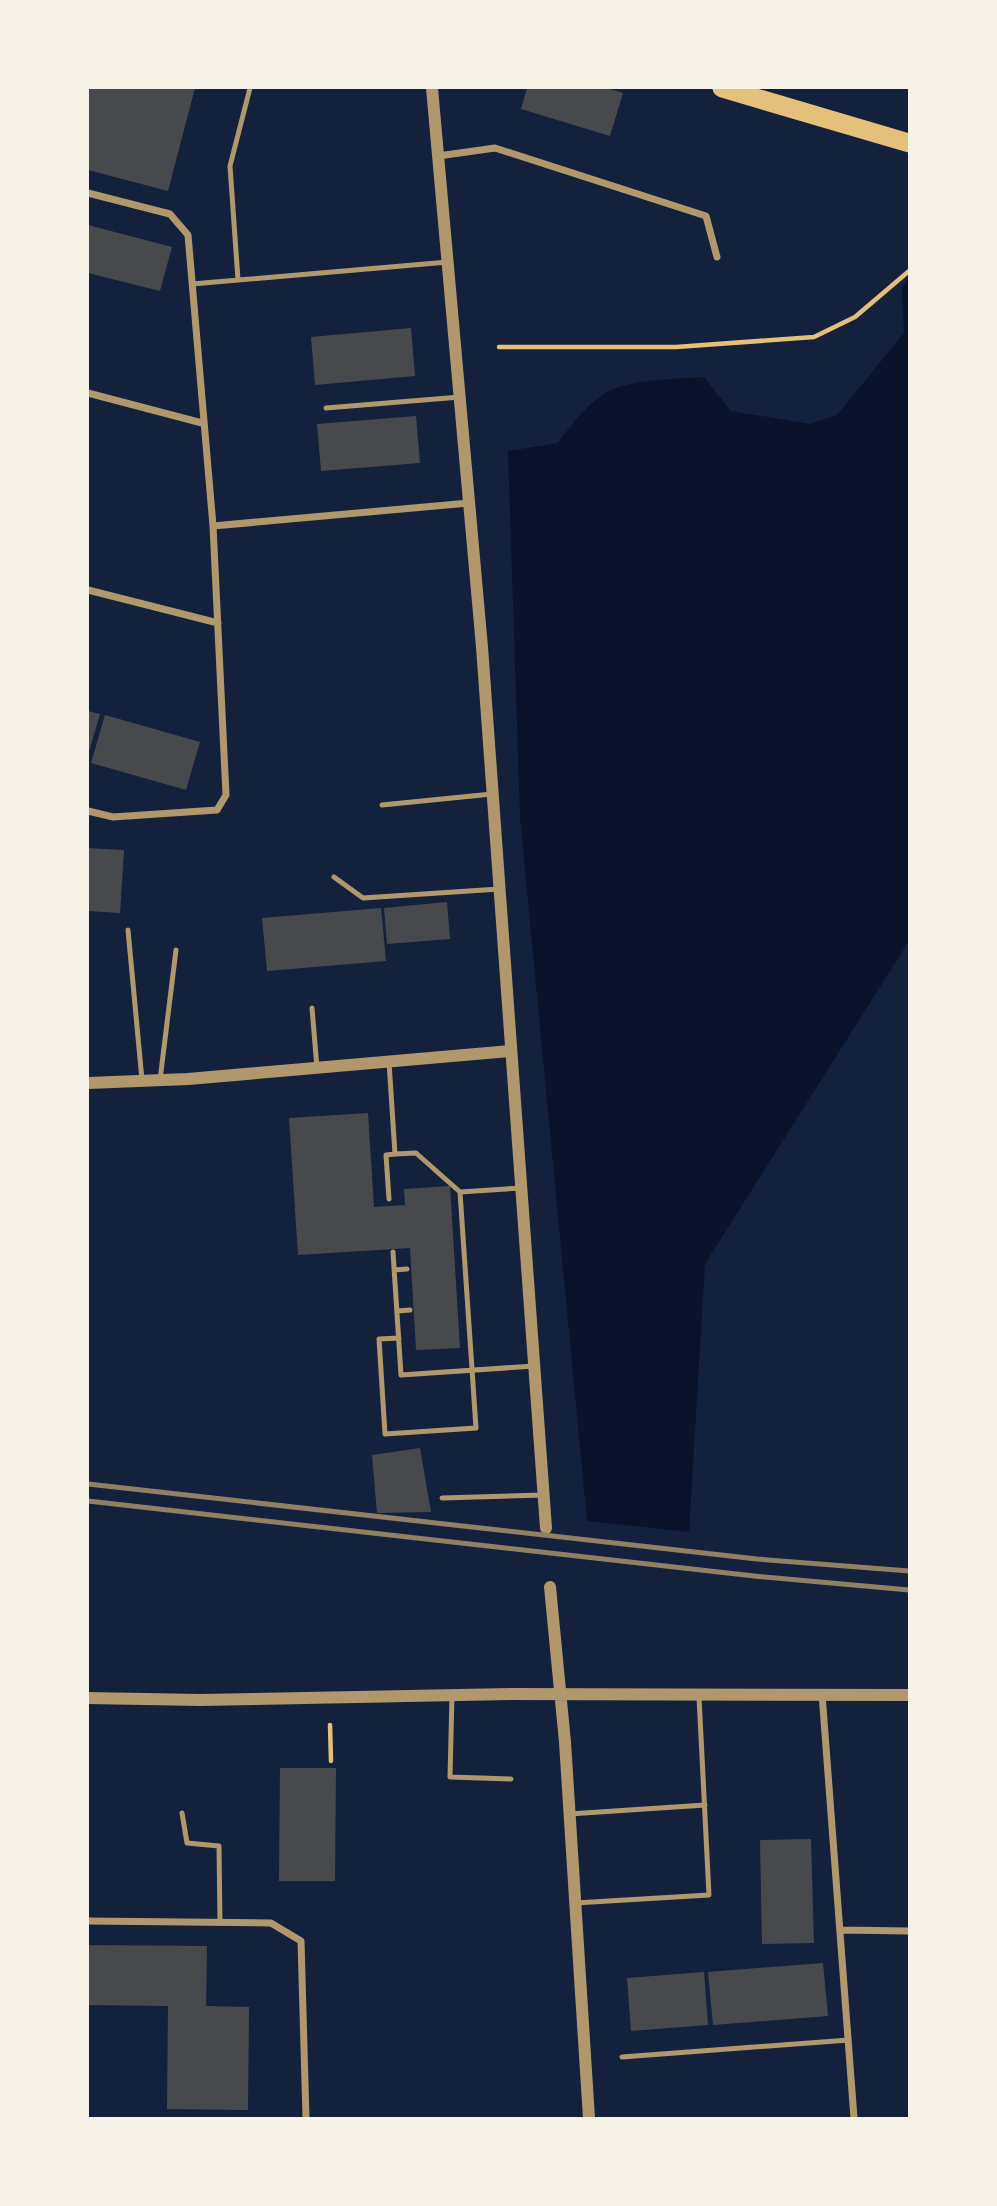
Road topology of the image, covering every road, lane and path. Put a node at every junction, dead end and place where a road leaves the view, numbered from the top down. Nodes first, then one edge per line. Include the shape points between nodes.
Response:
1 (250, 88) edge
2 (432, 88) edge
3 (722, 88) edge
4 (909, 143) edge
5 (438, 156) junction
6 (88, 193) edge
7 (717, 257) dead end
8 (448, 262) junction
9 (909, 271) edge
10 (238, 280) junction
11 (192, 284) junction
12 (499, 347) dead end
13 (88, 393) edge
14 (460, 397) junction
15 (326, 408) dead end
16 (202, 424) junction
17 (469, 503) junction
18 (213, 526) junction
19 (88, 590) edge
20 (218, 623) junction
21 (492, 794) junction
22 (382, 805) dead end
23 (88, 811) edge
24 (334, 877) dead end
25 (499, 889) junction
26 (128, 930) dead end
27 (176, 950) dead end
28 (312, 1008) dead end
29 (511, 1051) junction
30 (389, 1062) junction
31 (317, 1068) junction
32 (142, 1080) junction
33 (160, 1080) junction
34 (88, 1083) edge
35 (395, 1154) junction
36 (521, 1188) junction
37 (460, 1192) junction
38 (389, 1199) dead end
39 (455, 1227) dead end
40 (463, 1227) junction
41 (393, 1252) dead end
42 (458, 1266) dead end
43 (465, 1266) junction
44 (407, 1269) dead end
45 (394, 1270) junction
46 (460, 1306) dead end
47 (468, 1306) junction
48 (410, 1310) dead end
49 (397, 1311) junction
50 (399, 1338) junction
51 (534, 1366) junction
52 (472, 1371) junction
53 (544, 1495) junction
54 (442, 1498) dead end
55 (546, 1528) dead end
56 (550, 1587) dead end
57 (699, 1693) junction
58 (822, 1694) junction
59 (452, 1695) junction
60 (909, 1695) edge
61 (561, 1696) junction
62 (88, 1698) edge
63 (330, 1725) dead end
64 (331, 1760) dead end
65 (511, 1779) dead end
66 (705, 1805) junction
67 (181, 1813) dead end
68 (569, 1814) junction
69 (575, 1903) junction
70 (88, 1921) edge
71 (220, 1923) junction
72 (841, 1930) junction
73 (909, 1931) edge
74 (849, 2040) junction
75 (622, 2057) dead end
76 (306, 2119) edge
77 (589, 2119) edge
78 (854, 2119) edge

1 - 10 lane via 230,166
2 - 5 street
3 - 4 highway
5 - 7 street via 495,148 706,216
5 - 8 street
6 - 11 street via 170,214 188,235
8 - 10 lane
8 - 14 street
9 - 12 path via 855,317 814,337 676,346
10 - 11 lane
11 - 16 street
13 - 16 street
14 - 15 lane
14 - 17 street
16 - 18 street
17 - 18 street
17 - 21 street
18 - 20 street
19 - 20 street
20 - 23 street via 226,795 217,810 113,817
21 - 22 lane
21 - 25 street
24 - 25 lane via 363,898
25 - 29 street
26 - 32 lane
27 - 33 lane
28 - 31 lane
29 - 30 street
29 - 36 street
30 - 31 street
30 - 35 lane
31 - 33 street
32 - 33 street
32 - 34 street
35 - 37 lane via 416,1153
35 - 38 lane via 386,1155
36 - 37 lane
36 - 51 street
37 - 40 lane
39 - 40 lane
40 - 43 lane
41 - 45 lane
42 - 43 lane
43 - 47 lane
44 - 45 lane
45 - 49 lane
46 - 47 lane
47 - 52 lane
48 - 49 lane
49 - 50 lane
50 - 52 lane via 401,1375
50 - 52 lane via 379,1339 385,1434 476,1428
51 - 52 lane
51 - 53 street
53 - 54 lane
53 - 55 street
56 - 61 street
57 - 58 street
57 - 61 street
57 - 66 lane
58 - 60 street
58 - 72 street
59 - 61 street
59 - 62 street
59 - 65 lane via 450,1777
61 - 68 street
63 - 64 path
66 - 68 lane
66 - 69 lane via 709,1895
67 - 71 lane via 187,1843 219,1846
68 - 69 street
69 - 77 street
70 - 71 street
71 - 76 street via 271,1923 301,1941
72 - 73 street
72 - 74 street
74 - 75 lane
74 - 78 street

